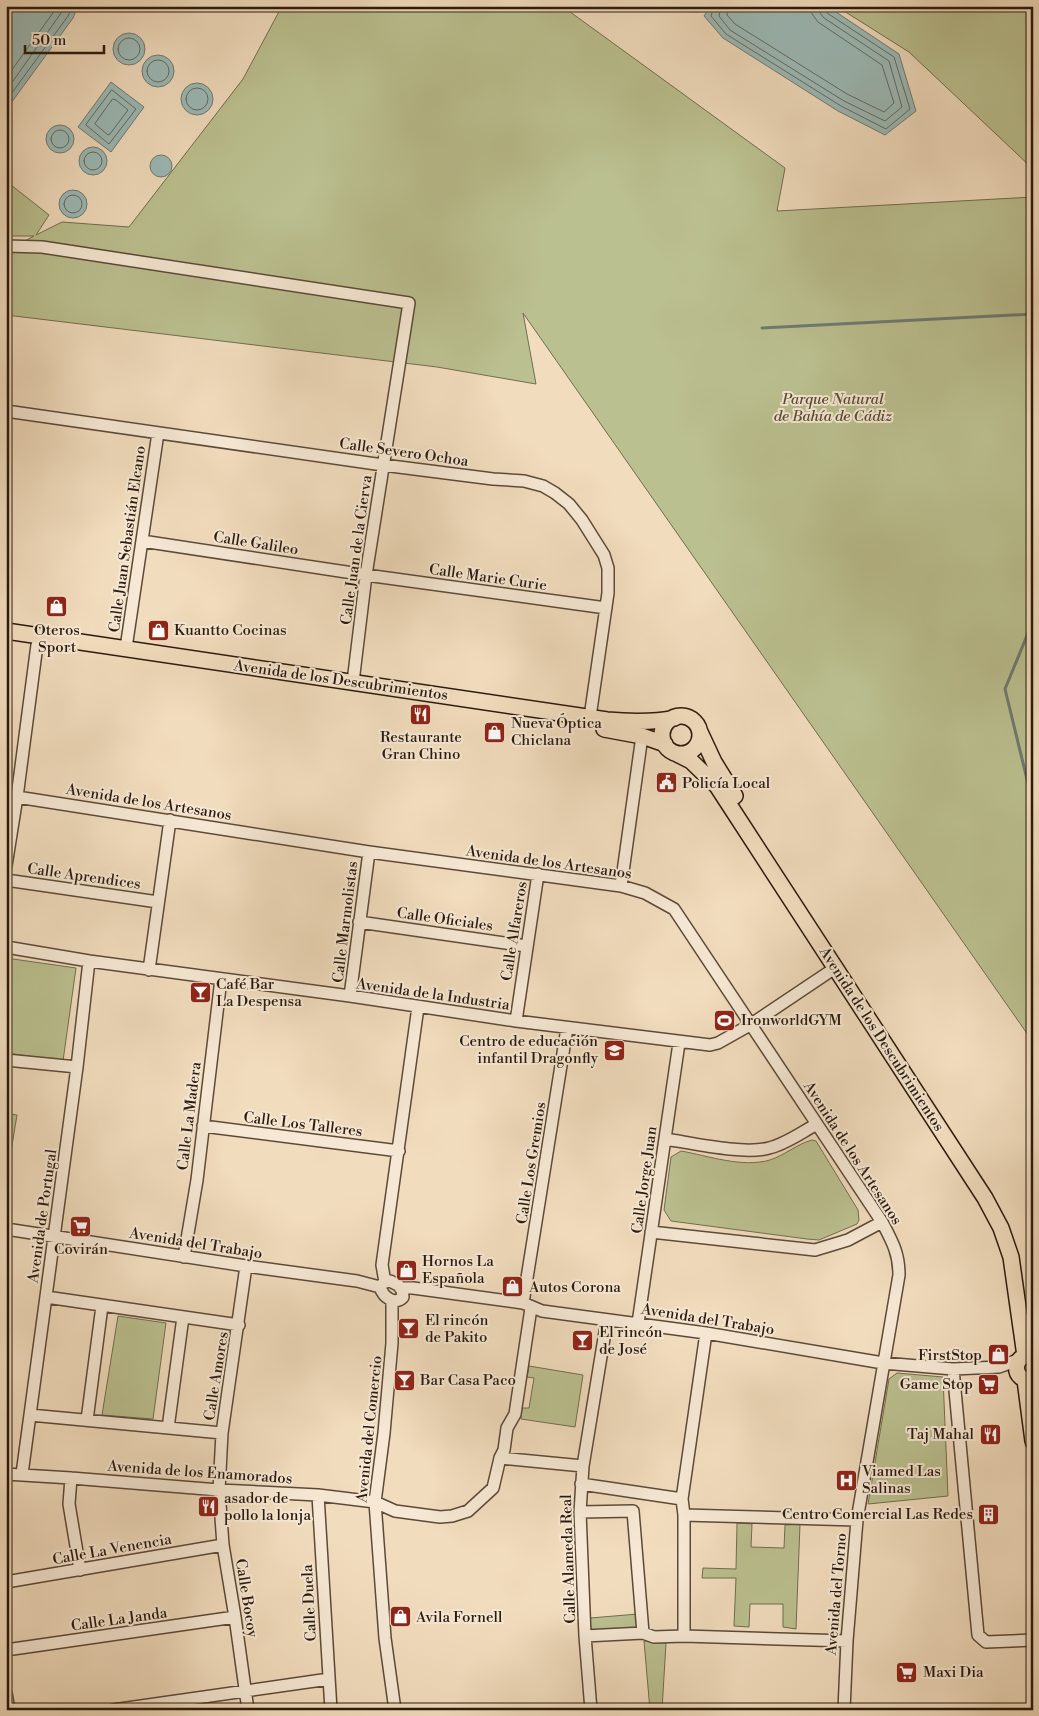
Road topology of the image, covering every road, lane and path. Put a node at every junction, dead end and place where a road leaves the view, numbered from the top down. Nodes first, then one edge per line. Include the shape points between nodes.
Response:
1 (6, 246) edge
2 (6, 411) edge
3 (158, 433) junction
4 (383, 465) junction
5 (142, 541) junction
6 (366, 575) junction
7 (606, 608) junction
8 (6, 631) edge
9 (6, 640) edge
10 (37, 645) junction
11 (126, 648) junction
12 (354, 682) junction
13 (590, 717) junction
14 (675, 718) junction
15 (700, 732) junction
16 (642, 736) junction
17 (665, 744) junction
18 (677, 754) junction
19 (17, 797) junction
20 (170, 820) junction
21 (369, 852) junction
22 (6, 866) edge
23 (538, 874) junction
24 (6, 880) edge
25 (621, 886) junction
26 (158, 902) junction
27 (359, 922) junction
28 (526, 946) junction
29 (6, 947) edge
30 (89, 961) junction
31 (835, 968) junction
32 (149, 970) junction
33 (221, 979) junction
34 (350, 996) junction
35 (418, 1007) junction
36 (516, 1021) junction
37 (750, 1025) junction
38 (567, 1028) junction
39 (678, 1042) junction
40 (6, 1060) edge
41 (77, 1067) junction
42 (817, 1124) junction
43 (203, 1126) junction
44 (665, 1139) junction
45 (399, 1151) junction
46 (882, 1222) junction
47 (6, 1229) edge
48 (651, 1232) junction
49 (54, 1236) junction
50 (184, 1257) junction
51 (246, 1266) junction
52 (383, 1284) junction
53 (406, 1290) junction
54 (46, 1297) junction
55 (392, 1300) junction
56 (527, 1305) junction
57 (102, 1306) junction
58 (183, 1317) junction
59 (607, 1320) junction
60 (638, 1323) junction
61 (239, 1325) junction
62 (706, 1333) junction
63 (1033, 1339) edge
64 (883, 1363) junction
65 (1025, 1368) edge
66 (953, 1369) junction
67 (30, 1415) junction
68 (87, 1420) junction
69 (168, 1428) junction
70 (222, 1433) junction
71 (1033, 1441) edge
72 (500, 1458) junction
73 (584, 1466) junction
74 (6, 1474) edge
75 (22, 1474) junction
76 (71, 1478) junction
77 (581, 1484) junction
78 (219, 1490) junction
79 (318, 1495) junction
80 (682, 1499) junction
81 (375, 1502) junction
82 (580, 1512) junction
83 (684, 1515) junction
84 (857, 1520) junction
85 (223, 1545) junction
86 (80, 1570) junction
87 (6, 1582) edge
88 (235, 1617) junction
89 (643, 1633) junction
90 (585, 1636) junction
91 (684, 1636) junction
92 (1033, 1640) edge
93 (847, 1641) junction
94 (6, 1650) edge
95 (329, 1679) junction
96 (245, 1690) junction
97 (6, 1693) edge
98 (9, 1710) edge
99 (113, 1710) edge
100 (248, 1710) edge
101 (331, 1710) edge
102 (395, 1710) edge
103 (591, 1710) edge
104 (844, 1710) edge

1 - 4 street, Calle Juan de la Cierva via 42,247 409,304
2 - 3 street, Calle Severo Ochoa
3 - 4 street, Calle Severo Ochoa
3 - 5 street, Calle Juan Sebastián Elcano
4 - 6 street, Calle Juan de la Cierva
4 - 7 street, Calle Severo Ochoa via 524,481 555,493 582,520 604,555 609,579
5 - 6 street, Calle Galileo
5 - 11 street, Calle Juan Sebastián Elcano
6 - 7 street, Calle Marie Curie
6 - 12 street, Calle Juan de la Cierva
7 - 13 street, Calle Severo Ochoa
8 - 11 main road, Avenida de los Descubrimientos
9 - 10 main road, Avenida de los Descubrimientos
10 - 16 main road, Avenida de los Descubrimientos
10 - 19 street
11 - 12 main road, Avenida de los Descubrimientos
12 - 13 main road, Avenida de los Descubrimientos
13 - 14 main road, Avenida de los Descubrimientos via 632,722
14 - 15 main road via 691,719
14 - 17 main road via 664,728
15 - 18 main road via 696,747 688,753
15 - 63 main road, Avenida de los Descubrimientos via 728,785 1008,1218 1023,1262
16 - 17 main road, Avenida de los Descubrimientos
16 - 25 street
17 - 18 main road
18 - 31 main road, Avenida de los Descubrimientos via 691,761 717,786
19 - 20 street, Avenida de los Artesanos
19 - 22 street
20 - 21 street, Avenida de los Artesanos
20 - 26 street
21 - 23 street, Avenida de los Artesanos
21 - 27 street, Calle Marmolistas
23 - 25 street, Avenida de los Artesanos
23 - 28 street, Calle Alfareros
24 - 26 street, Calle Aprendices
25 - 37 street, Avenida de los Artesanos via 645,893 674,909
26 - 32 street
27 - 28 street, Calle Oficiales
27 - 34 street, Calle Marmolistas
28 - 36 street, Calle Alfareros
29 - 30 street, Avenida de la Industria
30 - 32 street, Avenida de la Industria
30 - 41 street, Avenida de Portugal
31 - 37 street, Avenida de la Industria
31 - 65 main road, Avenida de los Descubrimientos via 995,1215 1011,1257
32 - 33 street, Avenida de la Industria
33 - 34 street, Avenida de la Industria
33 - 43 street, Calle La Madera
34 - 35 street, Avenida de la Industria
35 - 36 street, Avenida de la Industria
35 - 45 street
36 - 38 street, Avenida de la Industria
37 - 39 street, Avenida de la Industria via 710,1045
37 - 42 street, Avenida de los Artesanos
38 - 39 street, Avenida de la Industria
38 - 56 street, Calle Los Gremios
39 - 44 street, Calle Jorge Juan
40 - 41 street
41 - 49 street, Avenida de Portugal
42 - 44 street via 761,1150
42 - 46 street, Avenida de los Artesanos
43 - 45 street, Calle Los Talleres
43 - 50 street, Calle La Madera
44 - 48 street, Calle Jorge Juan
45 - 52 street via 382,1265
46 - 48 street via 848,1240 815,1250
46 - 64 street, Avenida de los Artesanos via 899,1260
47 - 49 street, Avenida del Trabajo
48 - 60 street, Calle Jorge Juan
49 - 50 street, Avenida del Trabajo
49 - 54 street, Avenida de Portugal
50 - 51 street, Avenida del Trabajo
51 - 52 street, Avenida del Trabajo
51 - 61 street, Calle Amores
52 - 53 street via 395,1282
52 - 55 street via 385,1296
53 - 55 street via 401,1300
53 - 56 street, Avenida del Trabajo
54 - 57 street
54 - 67 street, Avenida de Portugal
55 - 81 street, Avenida del Comercio via 391,1361
56 - 59 street, Avenida del Trabajo via 542,1311
56 - 72 street, Calle Los Gremios via 515,1414 507,1428
57 - 58 street
57 - 68 street
58 - 61 street
58 - 69 street
59 - 60 street, Avenida del Trabajo
59 - 73 street, Calle Alameda Real
60 - 62 street, Avenida del Trabajo
61 - 70 street, Calle Amores
62 - 64 street, Avenida del Trabajo
62 - 80 street
64 - 66 street, Avenida del Trabajo
64 - 84 street, Avenida del Torno
65 - 66 street, Avenida del Trabajo
65 - 71 main road, Avenida de los Descubrimientos
66 - 92 street via 978,1635 986,1642
67 - 68 street
67 - 75 street, Avenida de Portugal
68 - 69 street
69 - 70 street
70 - 78 street, Calle Amores
72 - 73 street
72 - 81 street, Avenida de los Enamorados via 493,1488 468,1510 452,1516 395,1511
73 - 77 street, Calle Alameda Real
74 - 75 street, Avenida de los Enamorados
75 - 76 street, Avenida de los Enamorados
76 - 78 street, Avenida de los Enamorados
76 - 86 street via 69,1504
77 - 80 street
77 - 82 street, Calle Alameda Real
78 - 79 street, Avenida de los Enamorados
78 - 85 street, Calle Bocoy
79 - 81 street, Avenida de los Enamorados
79 - 95 street, Calle Duela
80 - 83 street
81 - 102 street, Avenida del Comercio via 385,1638
82 - 89 street via 633,1512
82 - 90 street, Calle Alameda Real
83 - 84 street
83 - 91 street
84 - 93 street, Avenida del Torno
85 - 86 street, Calle La Venencia
85 - 88 street, Calle Bocoy
86 - 87 street, Calle La Venencia
88 - 94 street, Calle La Janda
88 - 96 street, Calle Bocoy
89 - 90 street
89 - 91 street via 654,1637
90 - 103 street, Calle Alameda Real
91 - 93 street
93 - 104 street, Avenida del Torno
95 - 96 street
95 - 101 street, Calle Duela
96 - 99 street
96 - 100 street, Calle Bocoy
97 - 98 street

